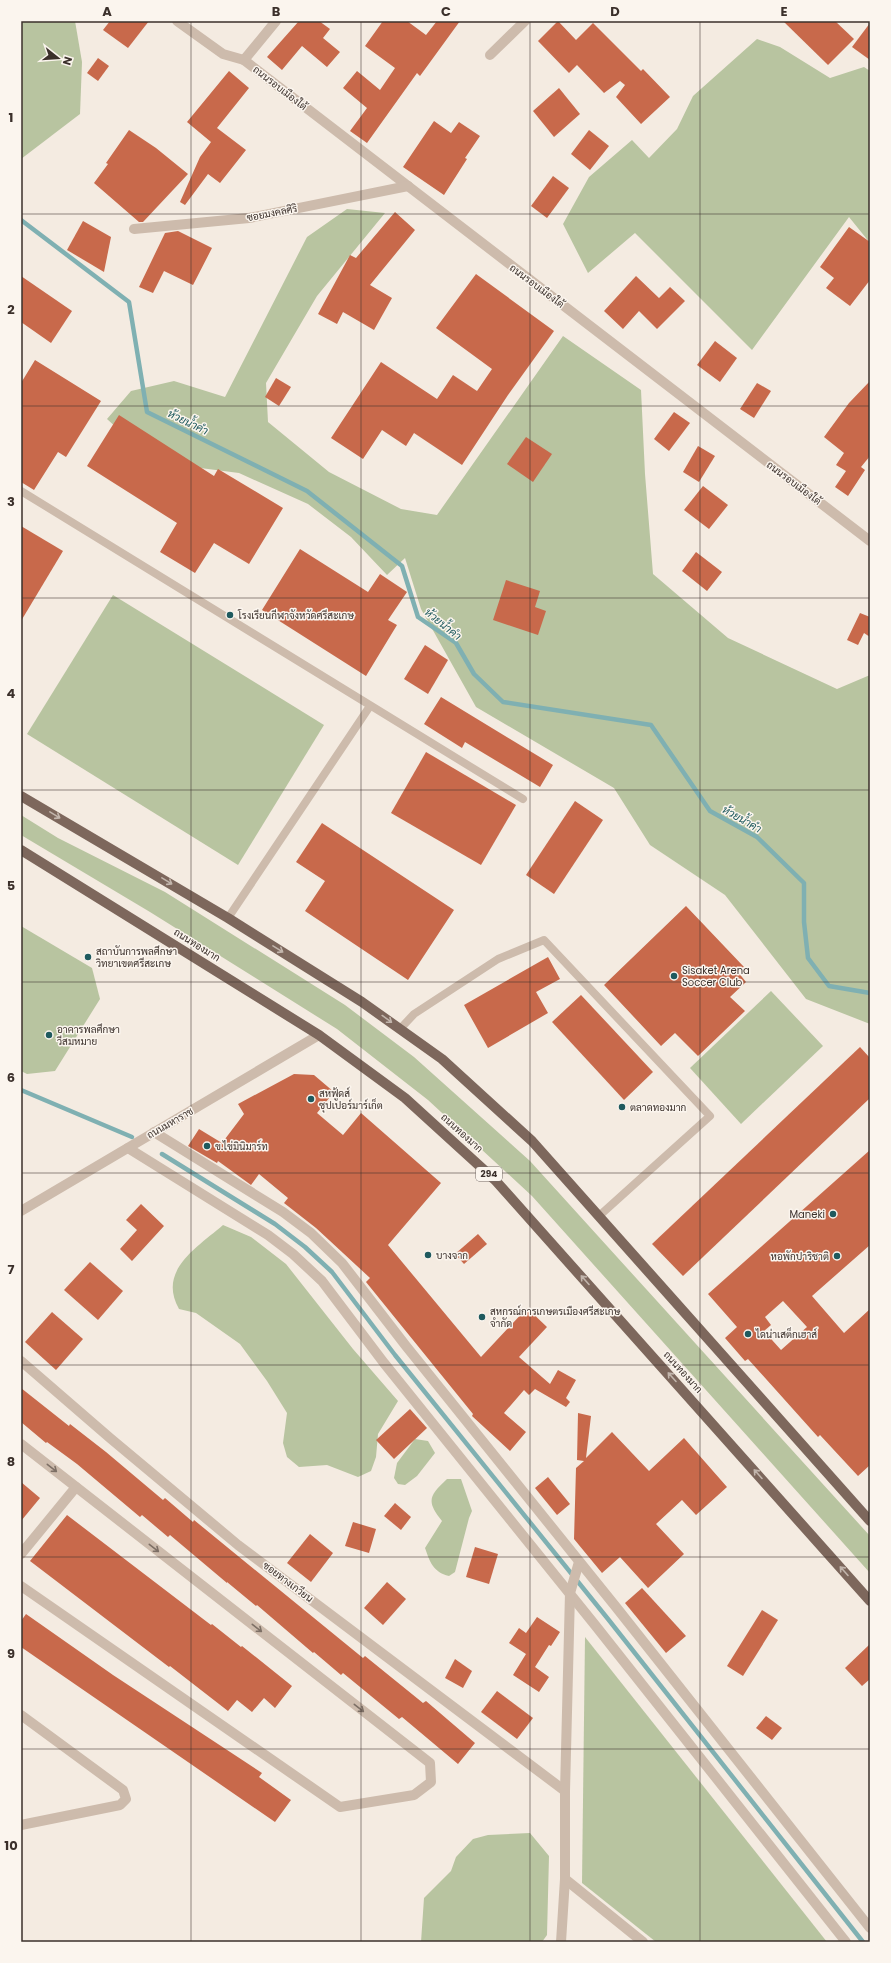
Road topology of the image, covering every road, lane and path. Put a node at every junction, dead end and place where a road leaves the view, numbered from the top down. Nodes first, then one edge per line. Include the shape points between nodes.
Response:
1 (177, 21) edge
2 (276, 21) edge
3 (525, 21) edge
4 (490, 55) dead end
5 (244, 60) junction
6 (408, 186) junction
7 (134, 229) dead end
8 (21, 491) edge
9 (870, 541) edge
10 (370, 706) junction
11 (21, 796) edge
12 (523, 799) dead end
13 (21, 850) edge
14 (228, 918) junction
15 (400, 1028) junction
16 (319, 1035) junction
17 (154, 1132) junction
18 (128, 1148) junction
19 (21, 1211) edge
20 (599, 1216) junction
21 (21, 1361) edge
22 (21, 1444) edge
23 (76, 1487) junction
24 (870, 1521) edge
25 (21, 1554) edge
26 (579, 1562) junction
27 (21, 1586) edge
28 (570, 1593) junction
29 (870, 1601) edge
30 (21, 1715) edge
31 (565, 1791) junction
32 (21, 1825) edge
33 (565, 1879) junction
34 (870, 1928) edge
35 (561, 1942) edge
36 (643, 1942) edge
37 (846, 1942) edge

1 - 5 street via 222,54
2 - 5 street, ถนนรอบเมืองใต้
3 - 4 street
5 - 6 street, ถนนรอบเมืองใต้
6 - 7 street, ซอยมงคลศิริ via 249,218
6 - 9 street, ถนนรอบเมืองใต้
8 - 10 lane
10 - 12 lane
10 - 14 lane
11 -> 14 main road
13 - 16 main road, ถนนทองมาก / 294
14 -> 15 main road
15 - 20 main road via 442,1059 532,1141
15 - 20 lane via 414,1014 498,959 544,940 710,1116
16 - 17 street, ถนนมหาราช
29 -> 16 main road, ถนนทองมาก / 294 via 495,1180 405,1098
17 - 18 street, ถนนมหาราช
17 - 26 street via 284,1212 311,1233 342,1263
18 - 19 street, ถนนมหาราช
18 - 28 street via 268,1235 322,1281 384,1363
20 - 24 main road
21 - 31 street, ซอยทางเกวียน via 238,1545
22 -> 23 street
23 - 25 street
23 -> 27 street via 430,1763 431,1782 414,1795 340,1807
26 - 28 street
26 - 34 street
28 - 31 street
28 - 37 street
30 - 32 street via 123,1790 126,1799 120,1805
31 - 33 street
33 - 35 street
33 - 36 street

